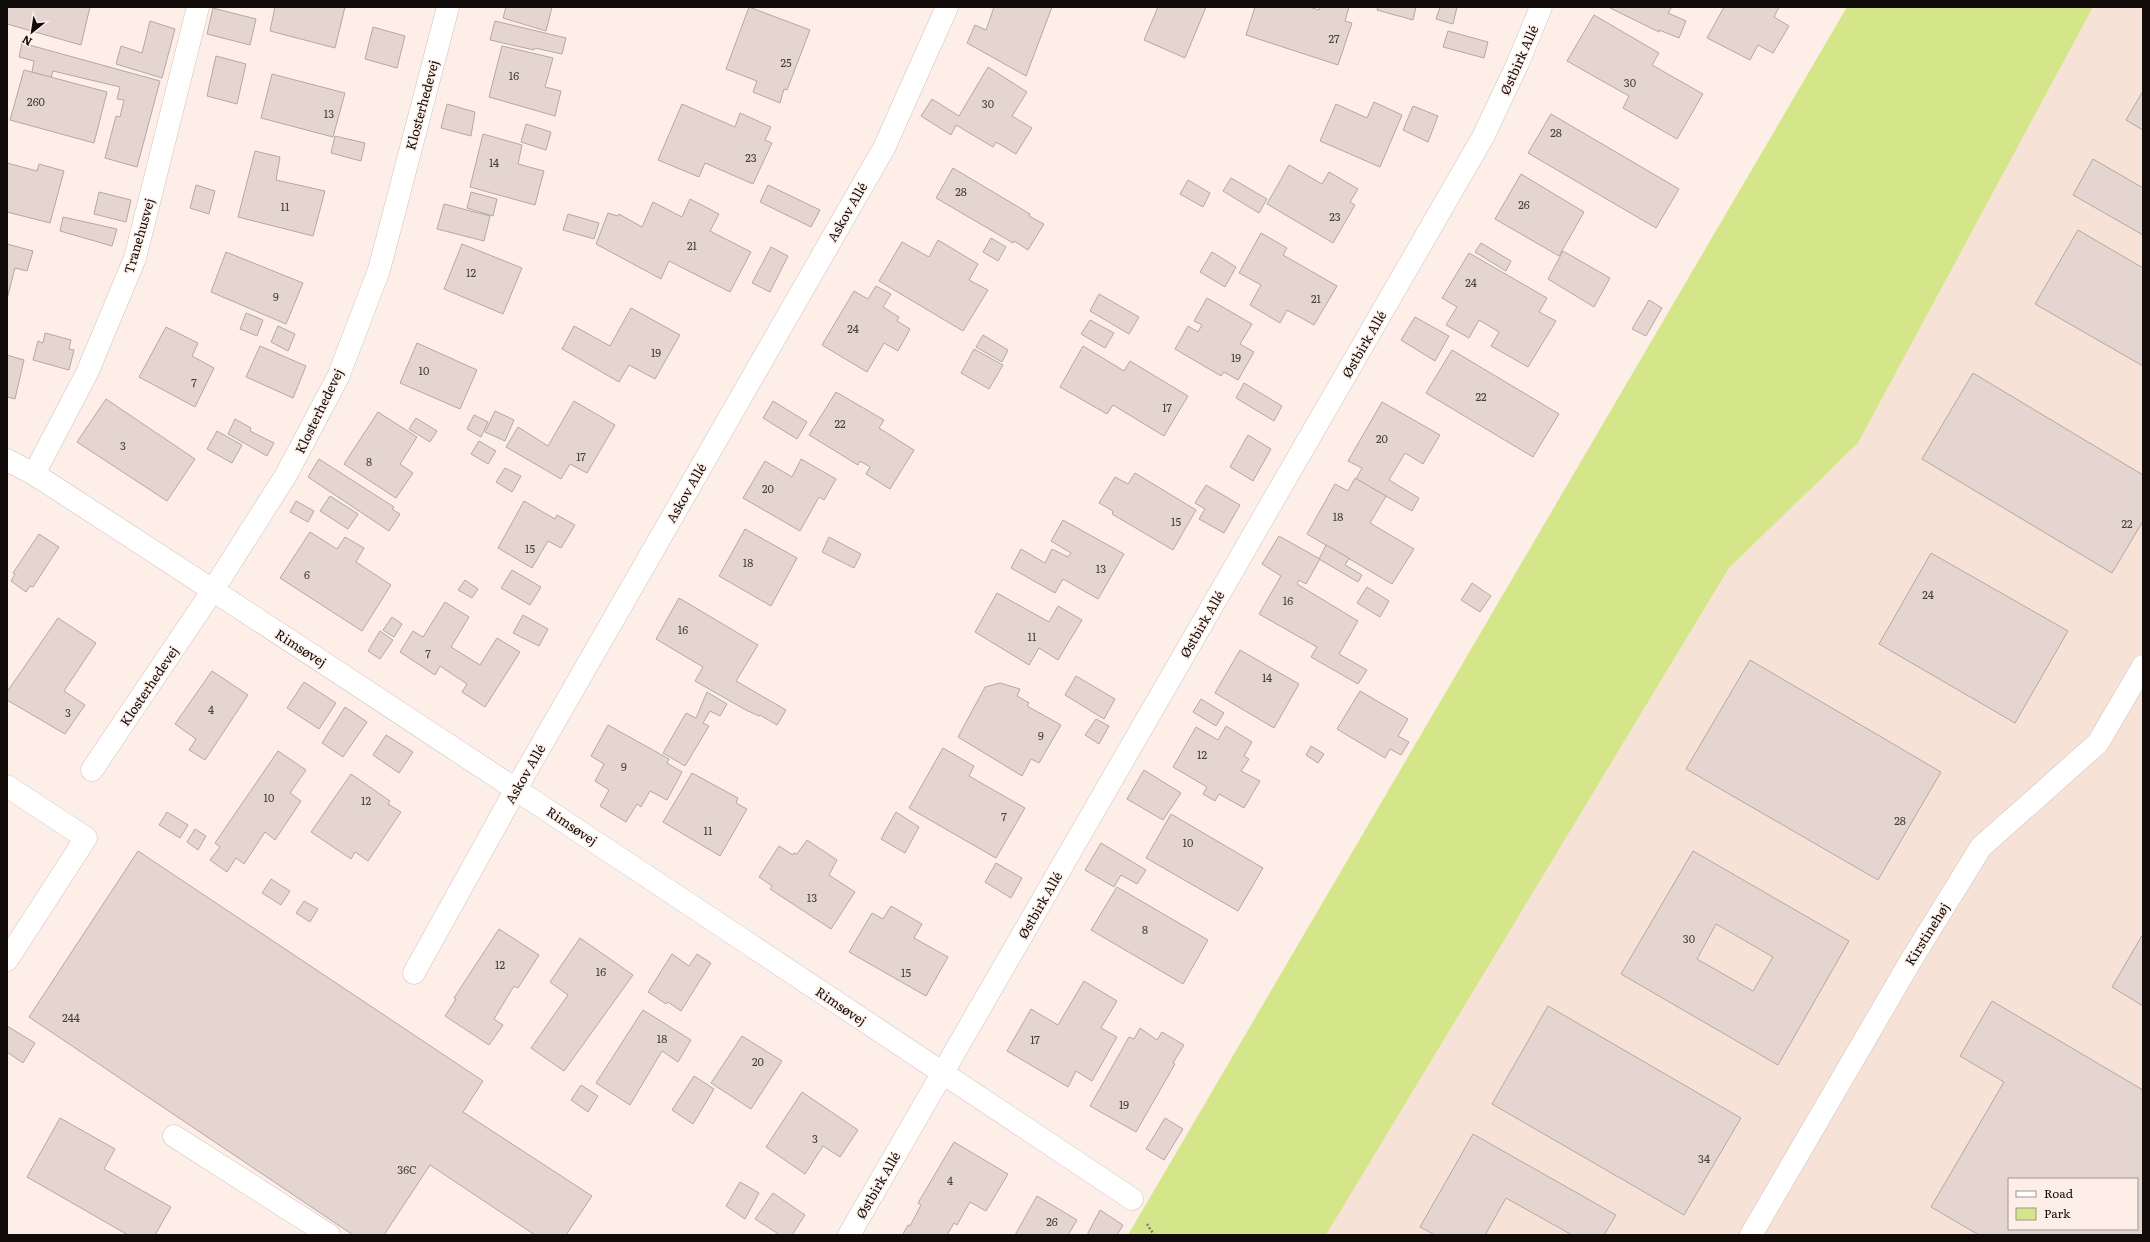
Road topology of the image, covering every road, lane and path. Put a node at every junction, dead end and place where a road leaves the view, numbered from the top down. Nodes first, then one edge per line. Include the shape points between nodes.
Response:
1 (198, 7) edge
2 (448, 7) edge
3 (947, 7) edge
4 (1542, 7) edge
5 (7, 460) edge
6 (34, 474) junction
7 (213, 590) junction
8 (2143, 666) edge
9 (92, 770) dead end
10 (7, 786) edge
11 (516, 789) junction
12 (7, 960) edge
13 (414, 973) dead end
14 (943, 1073) junction
15 (174, 1136) dead end
16 (1132, 1199) dead end
17 (329, 1235) edge
18 (849, 1235) edge
19 (1751, 1235) edge

1 - 6 street, Tranehusvej via 135,258 87,373
2 - 7 street, Klosterhedevej via 378,270 338,377 286,475
3 - 11 street, Askov Allé via 884,148
4 - 14 street, Østbirk Allé via 1483,136
5 - 6 street, Rimsøvej
6 - 7 street, Rimsøvej
7 - 9 street, Klosterhedevej
7 - 11 street, Rimsøvej
8 - 19 street, Kirstinehøj via 2098,743 1981,848 1902,975
10 - 12 street via 86,838
11 - 13 street, Askov Allé
11 - 14 street, Rimsøvej
14 - 16 street, Rimsøvej
14 - 18 street, Østbirk Allé
15 - 17 street

